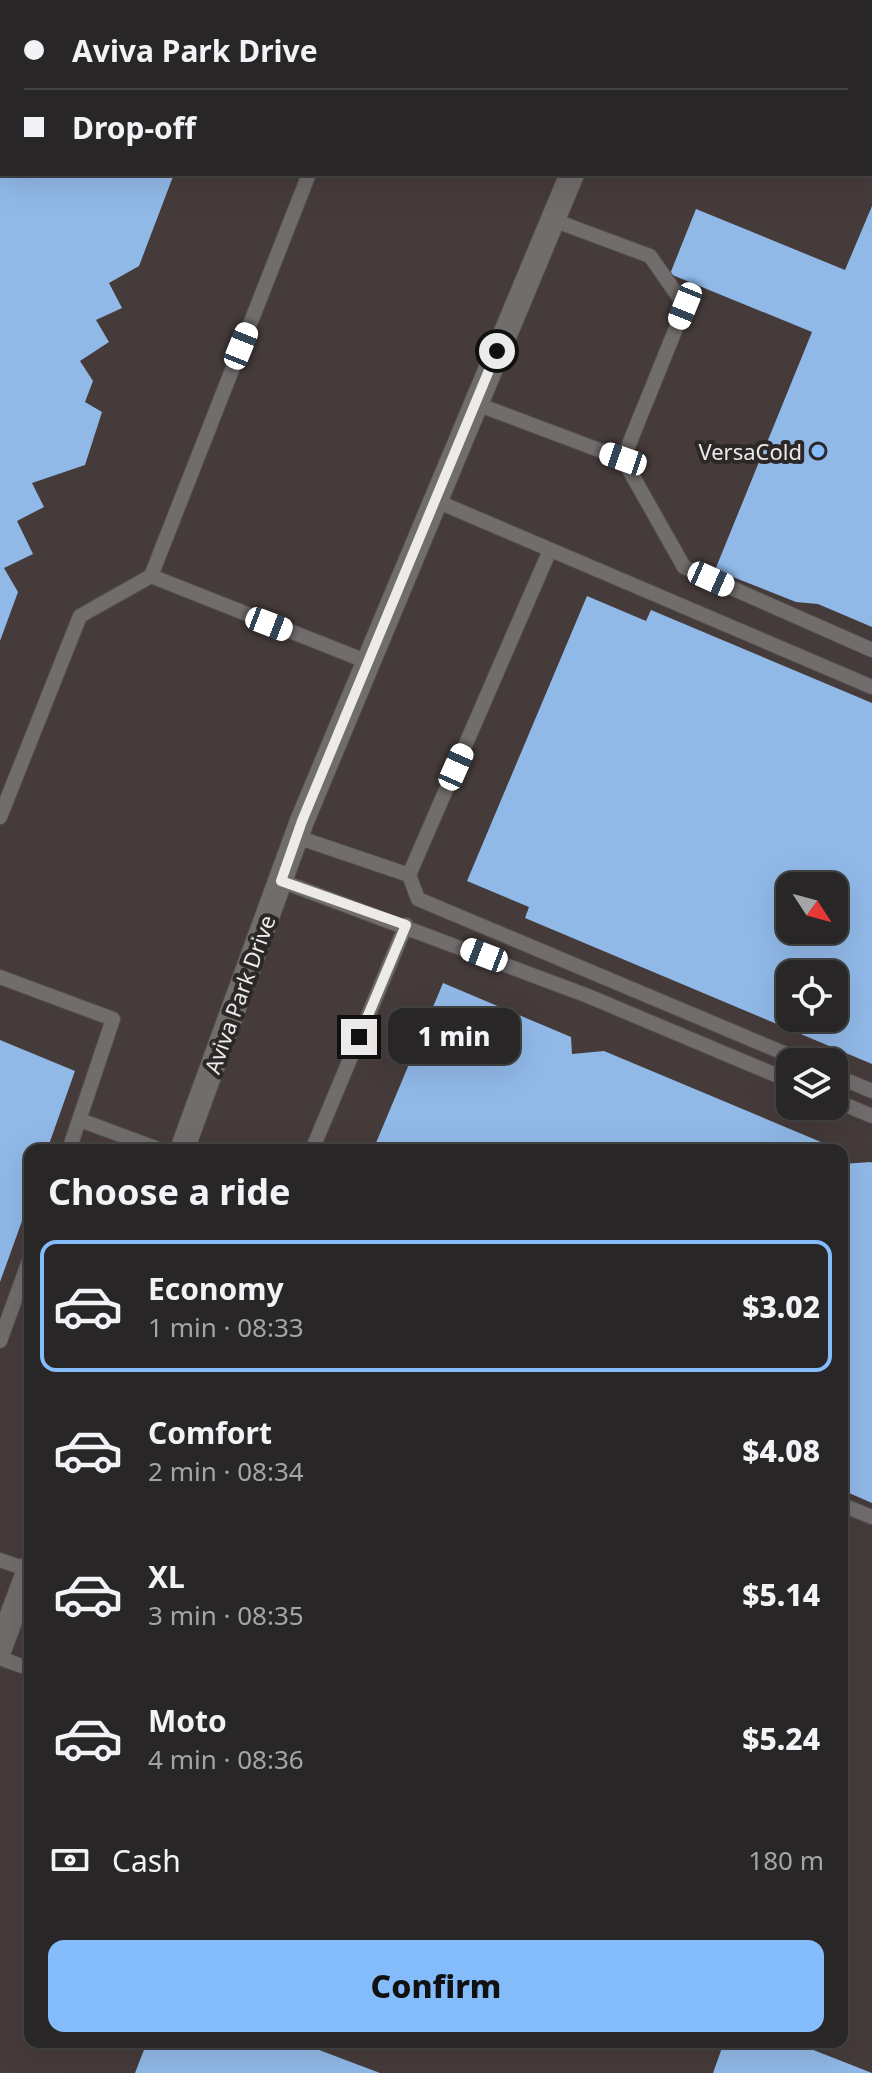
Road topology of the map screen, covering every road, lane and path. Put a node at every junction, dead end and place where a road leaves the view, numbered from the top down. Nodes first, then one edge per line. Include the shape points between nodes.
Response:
1 (308, 176) edge
2 (571, 176) edge
3 (553, 220) junction
4 (474, 403) junction
5 (623, 459) junction
6 (434, 500) junction
7 (550, 550) junction
8 (151, 576) junction
9 (872, 650) edge
10 (368, 662) junction
11 (872, 687) edge
12 (0, 817) edge
13 (297, 837) junction
14 (409, 875) junction
15 (281, 881) junction
16 (406, 925) junction
17 (0, 977) edge
18 (776, 1050) edge
19 (776, 1075) edge
20 (848, 1081) edge
21 (872, 1091) edge
22 (848, 1106) edge
23 (872, 1116) edge
24 (80, 1120) junction
25 (71, 1144) edge
26 (145, 1144) edge
27 (184, 1144) edge
28 (315, 1144) edge
29 (24, 1275) edge
30 (0, 1341) edge
31 (848, 1507) edge
32 (872, 1517) edge
33 (0, 1560) edge
34 (24, 1566) edge
35 (24, 1584) edge
36 (0, 1648) edge
37 (0, 1658) edge
38 (24, 1667) edge

1 - 8 lane
2 - 3 street, Aviva Park Drive
3 - 4 street, Aviva Park Drive
3 - 5 lane via 650,256 685,306
4 - 5 lane
4 - 6 street, Aviva Park Drive
5 - 9 lane via 684,567
6 - 7 lane
6 - 10 street, Aviva Park Drive
7 - 11 lane
7 - 14 lane
8 - 10 lane
8 - 12 lane via 80,616
10 - 13 street, Aviva Park Drive
13 - 14 lane
13 - 15 street, Aviva Park Drive
14 - 18 lane via 418,899
15 - 16 lane
15 - 27 street, Aviva Park Drive
16 - 19 lane
16 - 28 lane
17 - 24 lane via 113,1019
20 - 21 lane
22 - 23 lane
24 - 25 lane
24 - 26 lane
29 - 30 lane
31 - 32 lane
33 - 34 lane
35 - 36 street
37 - 38 lane

